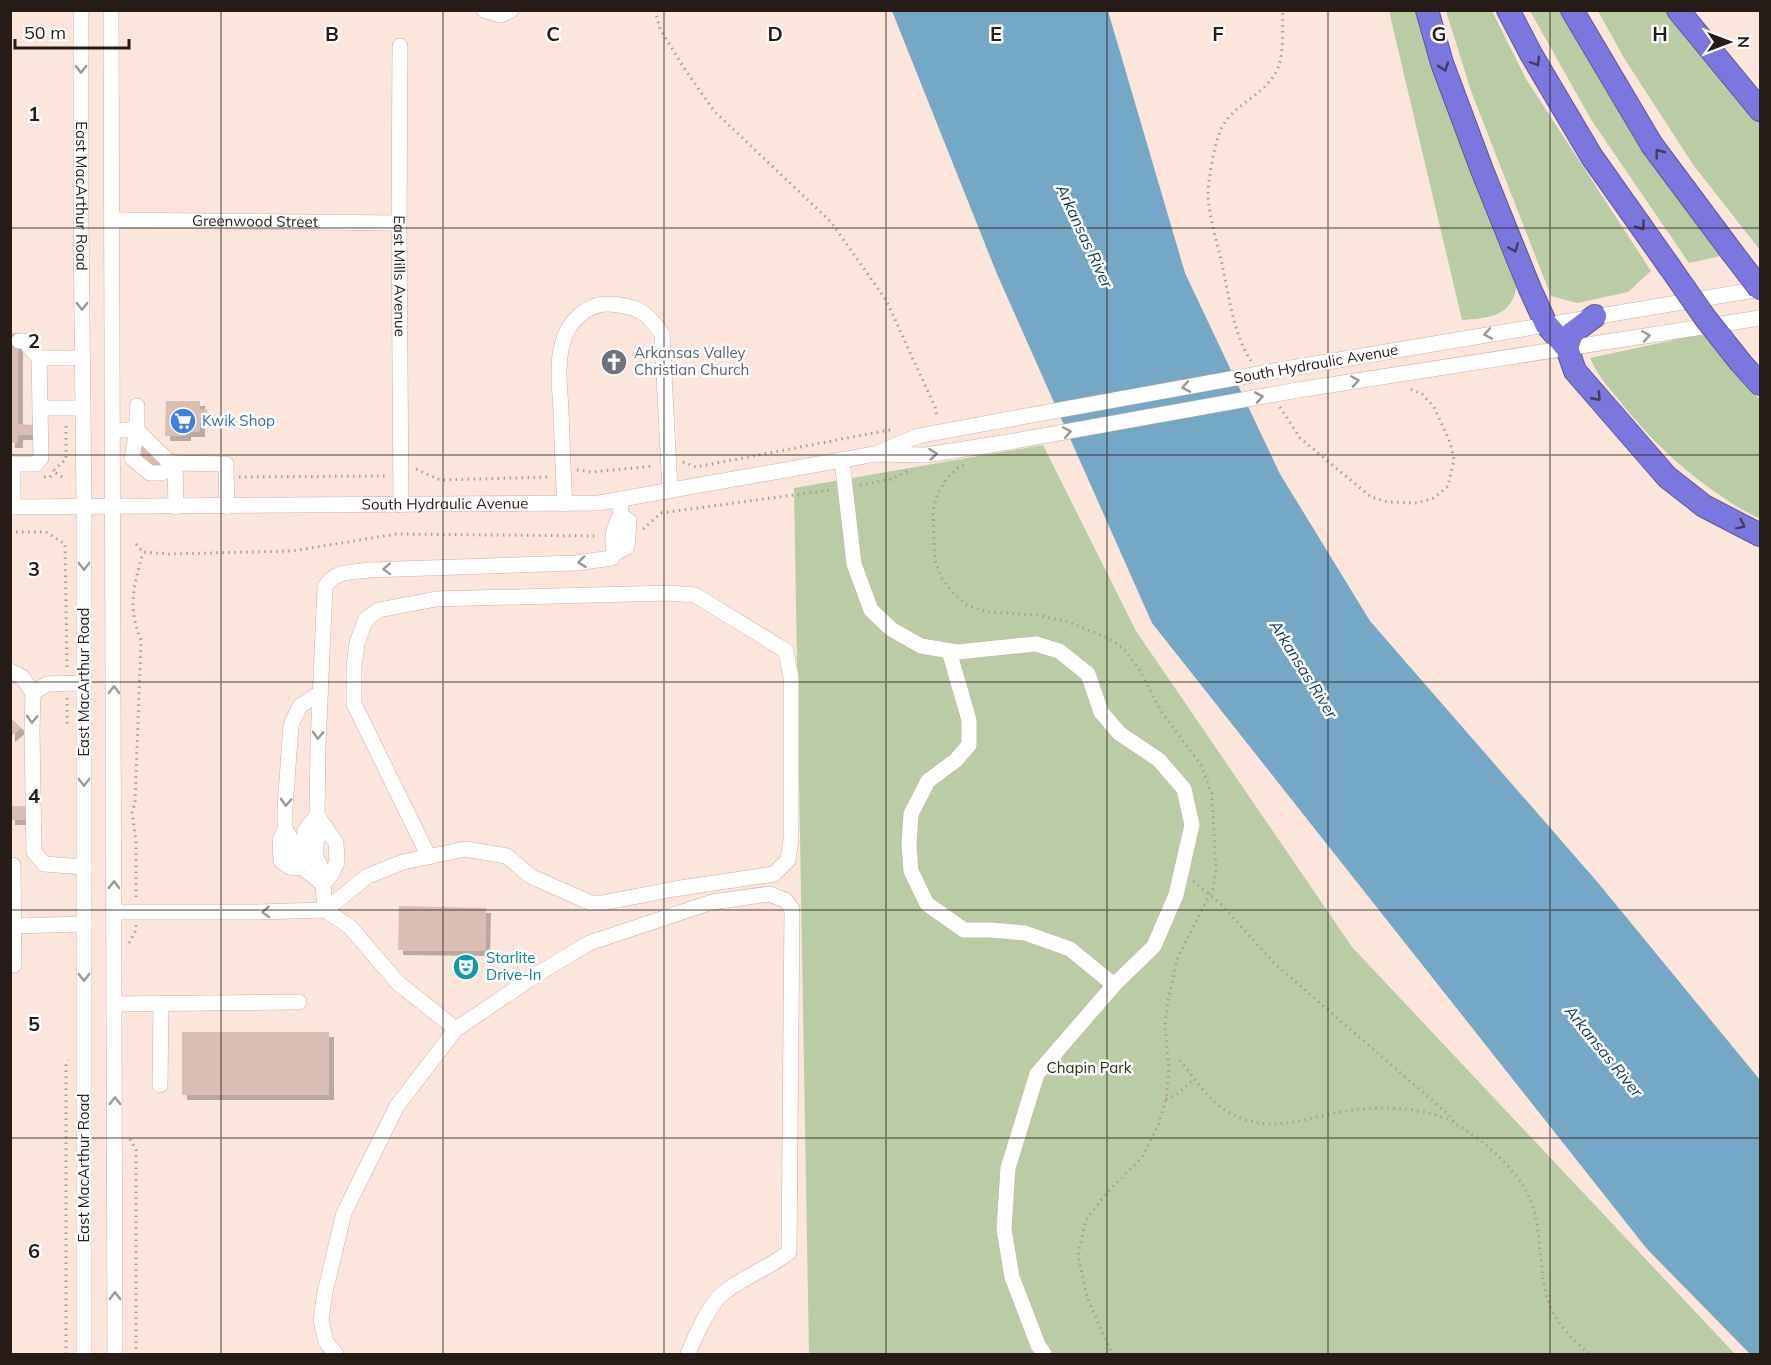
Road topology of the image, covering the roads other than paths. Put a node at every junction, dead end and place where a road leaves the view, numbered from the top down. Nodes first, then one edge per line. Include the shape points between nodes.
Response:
1 (81, 10) edge
2 (111, 10) edge
3 (484, 10) edge
4 (511, 10) edge
5 (1427, 10) edge
6 (1508, 10) edge
7 (1572, 10) edge
8 (1678, 10) edge
9 (400, 46) dead end
10 (1761, 110) edge
11 (113, 220) junction
12 (399, 223) junction
13 (1761, 289) edge
14 (1595, 316) junction
15 (1761, 318) edge
16 (1546, 324) junction
17 (19, 341) dead end
18 (1567, 348) junction
19 (82, 357) junction
20 (39, 358) junction
21 (1761, 384) edge
22 (137, 406) dead end
23 (40, 408) junction
24 (83, 408) junction
25 (113, 430) junction
26 (137, 430) junction
27 (875, 454) junction
28 (842, 460) junction
29 (12, 464) edge
30 (175, 464) junction
31 (670, 491) junction
32 (565, 504) junction
33 (401, 505) junction
34 (12, 507) edge
35 (84, 507) junction
36 (113, 507) junction
37 (176, 507) junction
38 (227, 507) junction
39 (621, 507) junction
40 (1761, 535) edge
41 (950, 651) junction
42 (10, 671) edge
43 (84, 683) junction
44 (33, 693) junction
45 (320, 693) junction
46 (317, 814) junction
47 (429, 857) junction
48 (44, 864) junction
49 (12, 865) edge
50 (84, 867) junction
51 (296, 867) junction
52 (323, 884) junction
53 (325, 910) junction
54 (114, 912) junction
55 (84, 924) junction
56 (14, 926) junction
57 (10, 965) edge
58 (1114, 985) junction
59 (299, 1002) dead end
60 (114, 1004) junction
61 (161, 1004) junction
62 (456, 1029) junction
63 (160, 1085) dead end
64 (84, 1354) edge
65 (115, 1354) edge
66 (336, 1354) edge
67 (688, 1354) edge
68 (1044, 1354) edge

1 -> 19 street, East MacArthur Road
2 - 11 street, East MacArthur Road
3 - 4 street via 501,15
5 -> 16 highway via 1442,63 1482,170
6 -> 21 highway, bridge via 1592,156 1706,320
13 -> 7 highway, bridge via 1652,145
8 - 10 highway
9 - 12 street, East Mills Avenue
11 - 12 street, Greenwood Street
11 - 25 street, East MacArthur Road
12 - 33 street, East Mills Avenue
13 - 14 street, South Hydraulic Avenue
14 - 16 street, South Hydraulic Avenue
14 - 18 highway via 1572,333
18 -> 15 street, South Hydraulic Avenue
16 - 18 highway
16 -> 27 street, South Hydraulic Avenue, bridge via 940,431
17 - 20 street via 24,341
27 -> 18 street, South Hydraulic Avenue, bridge via 926,455
18 -> 40 highway via 1575,371 1667,477 1704,506
19 - 20 street
19 - 24 street, East MacArthur Road
20 - 23 street
22 - 26 street
23 - 24 street
23 - 29 street via 40,458 36,464
24 - 35 street, East MacArthur Road
25 - 26 street
25 - 36 street, East MacArthur Road
26 - 30 street
26 - 30 street via 132,458 150,473 162,473
27 - 28 street, South Hydraulic Avenue
28 - 31 street, South Hydraulic Avenue
28 - 41 street via 854,564 871,610 891,629 921,646
29 - 34 street
30 - 37 street
30 - 38 street via 226,464
31 - 32 street via 662,334 650,316 631,306 605,304 586,309 572,322 563,341 559,368
31 - 39 street, South Hydraulic Avenue
32 - 33 street, South Hydraulic Avenue
32 - 39 street, South Hydraulic Avenue
33 - 38 street, South Hydraulic Avenue
34 - 35 street, South Hydraulic Avenue
35 - 36 street, South Hydraulic Avenue
35 -> 43 street, East MacArthur Road
36 - 37 street, South Hydraulic Avenue
54 -> 36 street, East MacArthur Road
37 - 38 street, South Hydraulic Avenue
39 -> 45 street via 629,521 622,534 627,547 612,558 576,563 369,570 330,579 325,587
41 - 58 street via 969,720 969,745 928,781 911,814 911,871 927,904 964,930 1025,933 1070,950
41 - 58 street via 1036,644 1059,651 1088,674 1101,712 1119,733 1159,760 1184,789 1192,825 1176,895 1154,946
42 - 44 street via 22,676
43 - 44 street via 47,684
43 -> 50 street, East MacArthur Road
44 -> 48 street via 34,852
45 -> 46 street
45 -> 51 street via 300,706 291,725 285,830 280,840 281,861
46 - 51 street via 305,831
46 - 52 street via 320,834 316,858
46 - 52 street via 336,843 337,862
47 - 47 street via 465,849 507,856 530,876 591,903 774,874 788,860 791,840 791,677 786,651 695,595 436,599 379,610 366,619 357,643 354,704
47 - 53 street via 368,876
48 - 49 street
48 - 50 street
49 - 56 street
50 - 55 street, East MacArthur Road
51 - 52 street
52 - 53 street
53 -> 54 street
53 - 62 street via 350,927 398,983
54 - 60 street, East MacArthur Road
55 - 56 street
55 -> 64 street, East MacArthur Road
56 - 57 street via 15,965
58 - 68 street via 1036,1074 1008,1168 1004,1229 1012,1276
59 - 61 street
60 - 61 street
65 -> 60 street, East MacArthur Road
61 - 63 street
62 - 66 street via 397,1106 344,1213 321,1320 326,1342
62 - 67 street via 589,943 712,902 769,894 785,900 792,909 789,1252 720,1295

